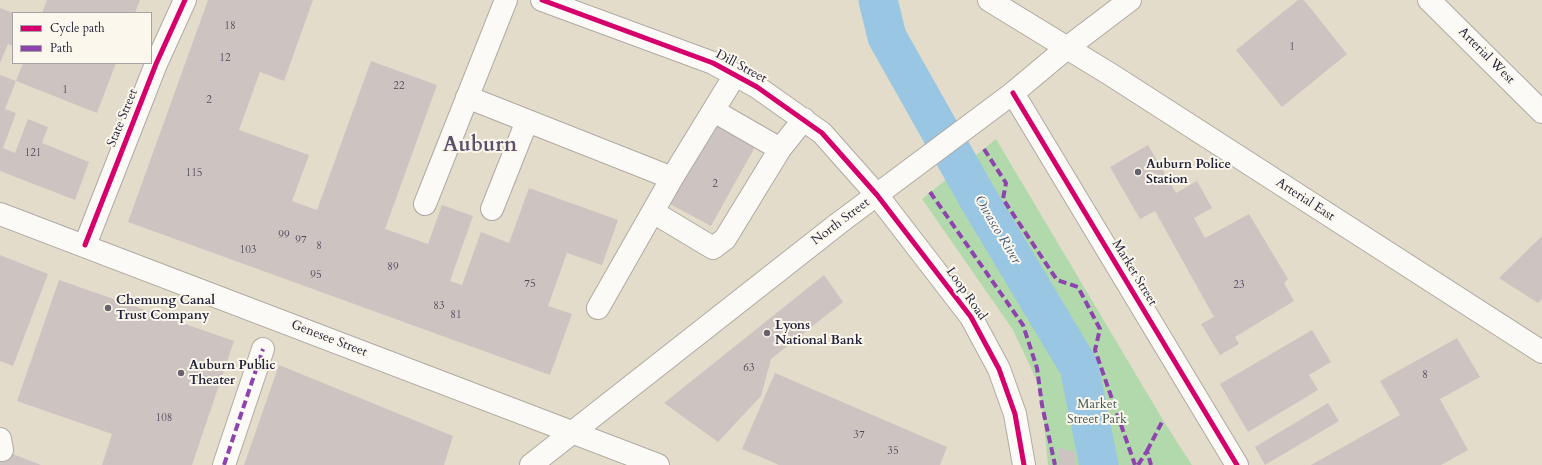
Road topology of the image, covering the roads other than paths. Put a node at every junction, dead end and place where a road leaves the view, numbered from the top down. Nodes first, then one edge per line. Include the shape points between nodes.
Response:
1 (185, 0) edge
2 (506, 0) edge
3 (542, 0) edge
4 (989, 0) edge
5 (1130, 0) edge
6 (1429, 0) edge
7 (1068, 48) junction
8 (736, 75) junction
9 (1013, 93) junction
10 (467, 97) junction
11 (714, 111) junction
12 (1542, 112) edge
13 (804, 119) junction
14 (527, 121) junction
15 (780, 149) junction
16 (672, 178) junction
17 (877, 195) junction
18 (425, 204) dead end
19 (492, 210) dead end
20 (653, 212) junction
21 (0, 214) edge
22 (85, 245) junction
23 (598, 308) dead end
24 (263, 348) dead end
25 (1542, 352) edge
26 (573, 431) junction
27 (224, 465) edge
28 (531, 465) edge
29 (658, 465) edge
30 (1024, 465) edge
31 (1237, 465) edge

1 - 22 main road, State Street via 156,64
2 - 10 main road
3 - 8 main road, Dill Street via 706,61
4 - 7 main road, Arterial East
5 - 7 main road, North Street
6 - 12 main road, Arterial West
7 - 9 main road, North Street
7 - 25 main road, Arterial East
8 - 11 main road
8 - 13 main road, Dill Street
9 - 17 main road, North Street
9 - 31 main road, Market Street
10 - 14 main road
10 - 18 main road
11 - 15 main road
11 - 16 main road
13 - 15 main road
13 - 17 main road, Dill Street via 822,133
14 - 16 main road
14 - 19 main road
15 - 20 main road via 725,240 713,248
16 - 20 main road
17 - 26 main road, North Street
17 - 30 main road, Loop Road via 971,317 999,369 1015,414
20 - 23 main road
21 - 22 main road, Genesee Street
22 - 26 main road, Genesee Street
24 - 27 main road
26 - 28 main road, North Street
26 - 29 main road, Genesee Street

